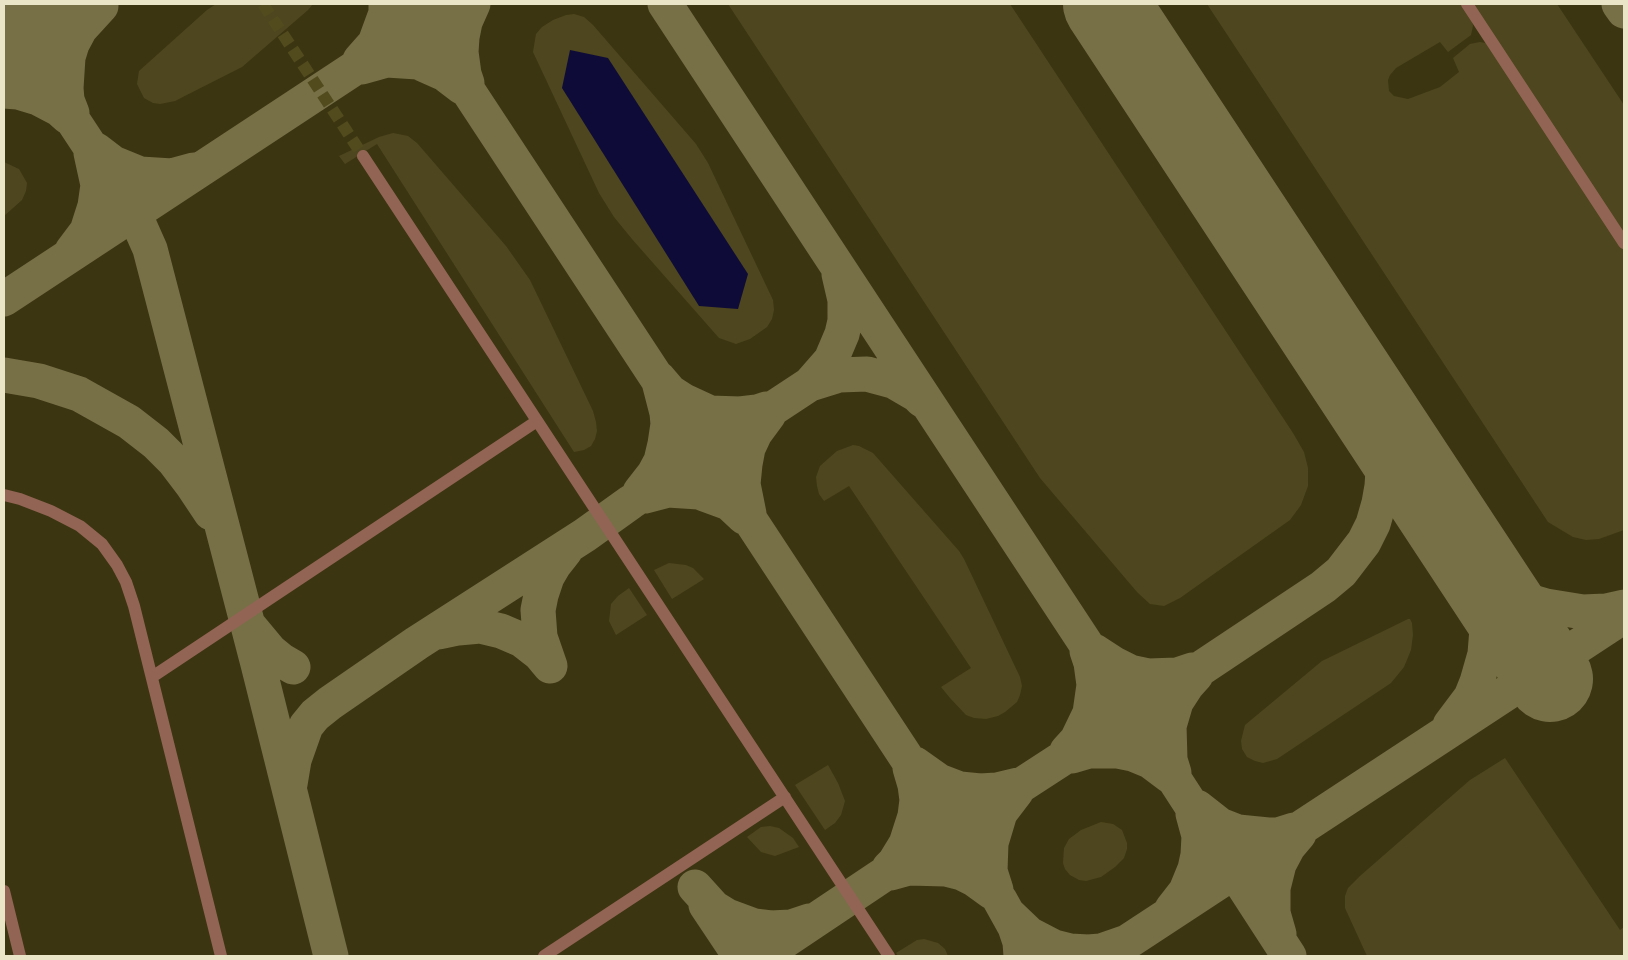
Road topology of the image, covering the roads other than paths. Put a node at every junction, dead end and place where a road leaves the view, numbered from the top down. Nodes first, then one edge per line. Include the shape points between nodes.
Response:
1 (1466, 4) edge
2 (363, 156) tunnel mouth
3 (1624, 243) edge
4 (538, 421) junction
5 (4, 495) edge
6 (152, 677) junction
7 (784, 797) junction
8 (4, 891) edge
9 (20, 956) edge
10 (221, 956) edge
11 (544, 956) edge
12 (889, 956) edge

1 - 3 lane
2 - 4 lane
4 - 6 lane
4 - 7 lane
5 - 6 lane via 51,511 80,526 102,544 126,582
6 - 10 lane
7 - 11 lane
7 - 12 lane
8 - 9 lane

